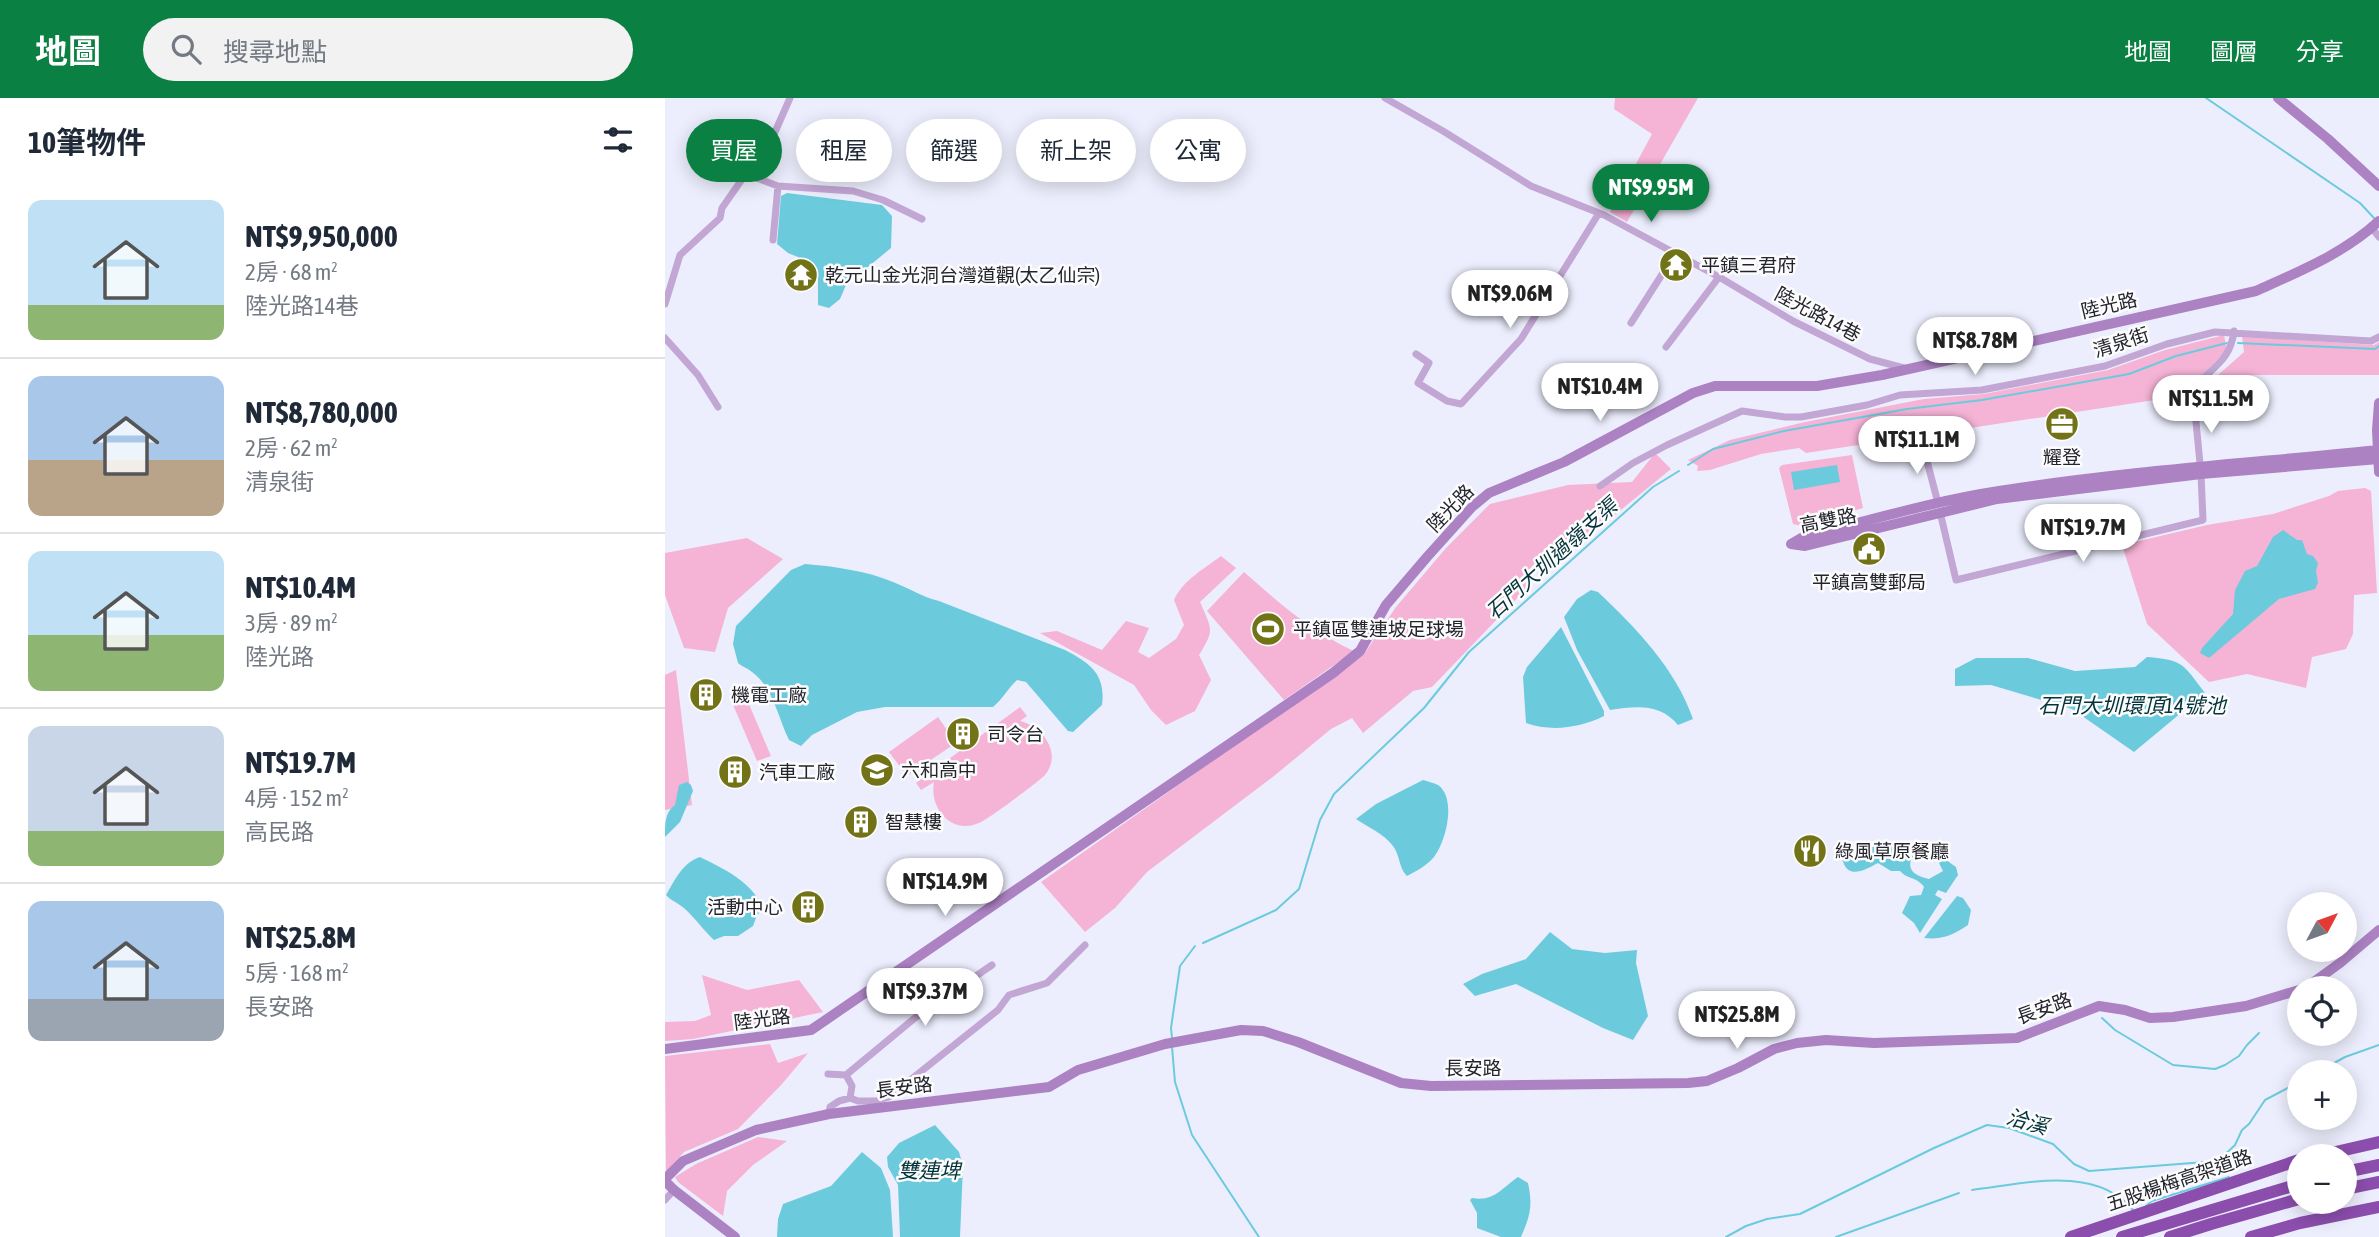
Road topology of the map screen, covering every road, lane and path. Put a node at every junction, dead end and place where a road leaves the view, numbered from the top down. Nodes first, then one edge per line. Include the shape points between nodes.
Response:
1 (790, 98) edge
2 (1385, 98) edge
3 (2278, 98) edge
4 (781, 119) edge
5 (740, 182) edge
6 (767, 182) edge
7 (778, 186) junction
8 (2379, 186) edge
9 (1599, 213) junction
10 (922, 219) dead end
11 (2377, 229) edge
12 (773, 240) dead end
13 (1675, 254) junction
14 (1719, 276) junction
15 (665, 304) edge
16 (1631, 323) dead end
17 (2234, 331) junction
18 (2379, 337) edge
19 (665, 338) edge
20 (1666, 347) dead end
21 (1416, 354) dead end
22 (1908, 369) junction
23 (2379, 403) edge
24 (718, 407) dead end
25 (1922, 442) dead end
26 (2378, 455) edge
27 (2200, 470) junction
28 (2379, 471) edge
29 (1600, 486) dead end
30 (1939, 508) junction
31 (2379, 930) edge
32 (1085, 945) dead end
33 (992, 965) dead end
34 (2321, 976) edge
35 (2287, 994) edge
36 (665, 1049) edge
37 (828, 1074) dead end
38 (846, 1075) junction
39 (851, 1098) junction
40 (829, 1114) junction
41 (2379, 1142) edge
42 (2357, 1147) edge
43 (2287, 1164) edge
44 (2379, 1164) edge
45 (2357, 1169) edge
46 (665, 1180) edge
47 (2379, 1182) edge
48 (2357, 1187) edge
49 (2287, 1188) edge
50 (674, 1191) junction
51 (665, 1200) edge
52 (2287, 1203) edge
53 (2379, 1206) edge
54 (735, 1237) edge
55 (2071, 1237) edge
56 (2122, 1237) edge
57 (2170, 1237) edge
58 (2251, 1237) edge

1 - 4 street
2 - 9 street, 陸光路14巷 via 1531,186
3 - 8 street
5 - 15 street via 720,218 680,256
6 - 7 street
7 - 10 street via 853,191
7 - 12 street
9 - 13 street, 陸光路14巷
9 - 21 street via 1521,339 1461,404 1418,383 1429,363
11 - 22 street, 陸光路 via 2256,291
13 - 14 street, 陸光路14巷
13 - 16 street
14 - 20 street
14 - 22 street, 陸光路14巷 via 1793,321 1870,359
17 - 18 street, 清泉街 via 2371,341
17 - 27 street via 2232,346 2222,362 2191,393
17 - 29 street, 清泉街 via 2215,331 2167,344 2105,366 1982,390 1900,395 1801,417 1742,411 1667,445
19 - 24 street via 698,375
22 - 36 street, 陸光路 via 1817,386 1715,386 1693,393 1564,462 1489,493 1387,605 1360,651 1333,673 811,1030
23 - 26 street
25 - 30 street
26 - 27 street, 高雙路
26 - 28 street
27 - 30 street, 高雙路 via 1998,491
27 - 30 street via 2203,520 1956,580
30 - 30 street, 高雙路 via 1803,537 1791,544 1805,547
31 - 34 street, 長安路
32 - 39 street via 1047,983 1009,995 997,1010 889,1097 876,1101
33 - 38 street via 916,1017
35 - 40 street, 長安路 via 2246,1006 2173,1017 2150,1018 2099,1006 2017,1038 1797,1043 1707,1081 1688,1083 1401,1083 1298,1042 1263,1031 1241,1030 1165,1044 1078,1070 1049,1087
37 - 38 street
38 - 39 street via 852,1086
39 - 40 street via 830,1107
40 - 46 street, 長安路 via 756,1130 683,1161
41 - 42 highway
43 - 55 highway, 五股楊梅高架道路
44 - 45 highway
46 - 50 street
47 - 48 highway
49 - 56 highway
50 - 51 street
50 - 54 street
52 - 57 highway
53 - 58 highway

